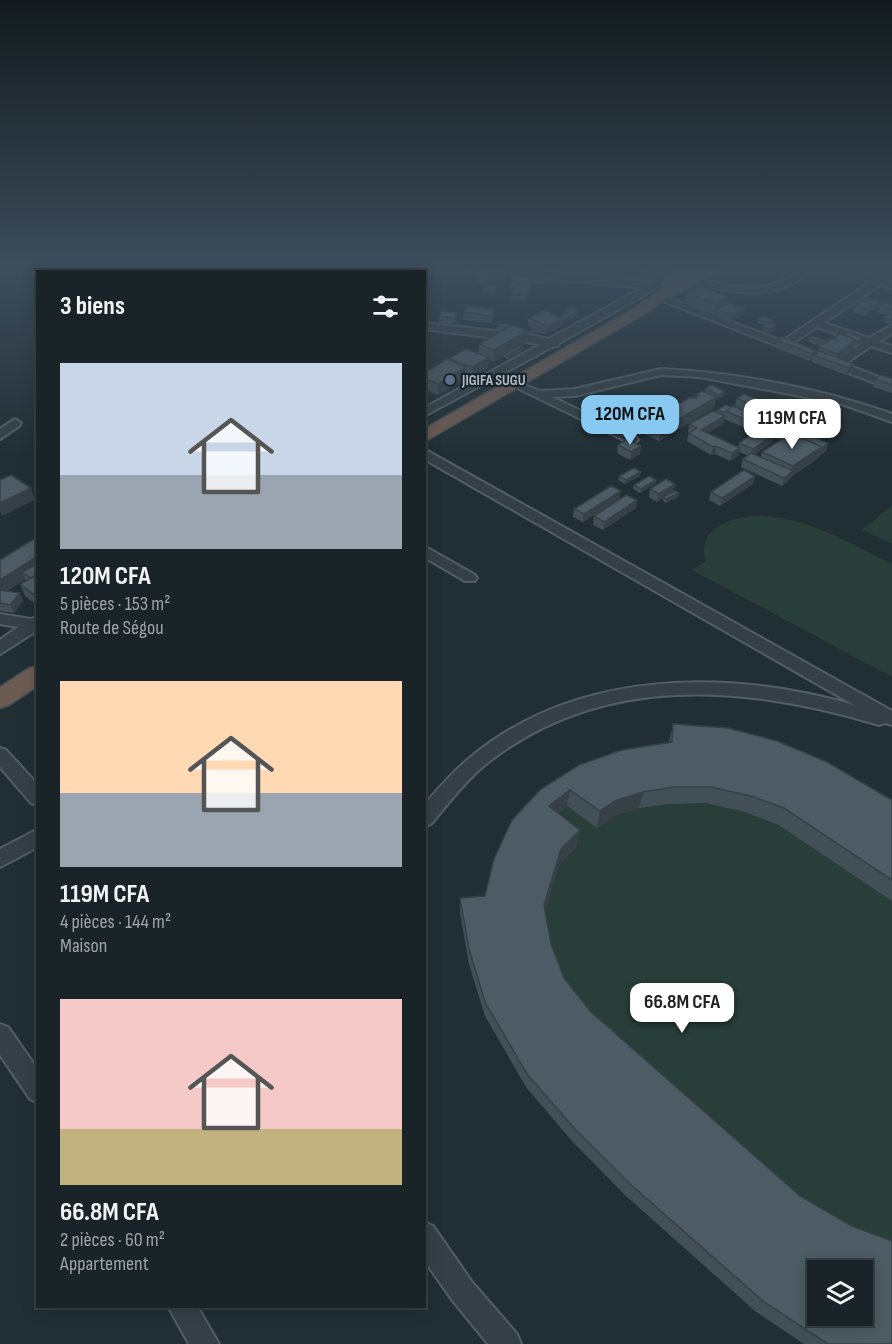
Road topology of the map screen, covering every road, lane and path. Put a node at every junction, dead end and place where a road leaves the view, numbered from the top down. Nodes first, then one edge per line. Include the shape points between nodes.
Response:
1 (448, 329) edge
2 (578, 329) edge
3 (597, 329) edge
4 (601, 329) edge
5 (753, 329) edge
6 (807, 329) edge
7 (832, 329) edge
8 (891, 329) edge
9 (870, 342) junction
10 (549, 343) junction
11 (783, 345) junction
12 (568, 347) junction
13 (892, 350) edge
14 (805, 353) edge
15 (517, 385) junction
16 (892, 386) edge
17 (539, 395) junction
18 (426, 412) edge
19 (892, 418) edge
20 (15, 423) dead end
21 (426, 426) edge
22 (0, 435) edge
23 (426, 436) edge
24 (633, 440) edge
25 (426, 454) edge
26 (426, 551) edge
27 (426, 559) edge
28 (0, 619) edge
29 (36, 624) edge
30 (0, 648) edge
31 (36, 656) edge
32 (36, 675) edge
33 (0, 679) edge
34 (0, 699) edge
35 (892, 719) edge
36 (892, 725) edge
37 (0, 755) edge
38 (36, 796) edge
39 (426, 817) edge
40 (36, 838) edge
41 (0, 859) edge
42 (0, 1035) edge
43 (36, 1088) edge
44 (426, 1237) edge
45 (182, 1308) edge
46 (206, 1344) edge
47 (507, 1344) edge

1 - 10 street
2 - 10 street
3 - 12 highway
4 - 15 highway
5 - 11 street
6 - 11 street
7 - 9 street
8 - 9 street
9 - 13 street
9 - 16 street via 831,363
10 - 12 street
10 - 18 street
11 - 14 street
12 - 21 highway
15 - 17 street
15 - 23 highway
17 - 19 street via 575,393 661,372 699,374 845,402
17 - 24 street
20 - 22 street
25 - 35 street
26 - 27 street via 467,580
28 - 29 street
29 - 30 street
31 - 33 highway
32 - 34 highway
36 - 39 street via 836,706 741,689 652,690 610,698 573,709 512,736 454,783
37 - 38 street
40 - 41 street
42 - 43 street
44 - 47 street via 479,1314
45 - 46 street

